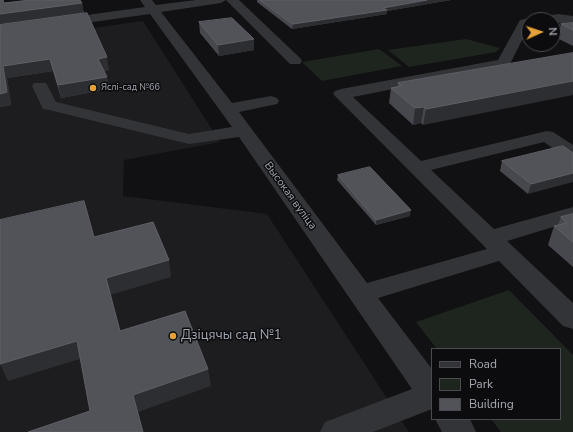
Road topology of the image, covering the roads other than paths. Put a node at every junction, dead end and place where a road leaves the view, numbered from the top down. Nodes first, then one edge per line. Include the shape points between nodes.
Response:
1 (221, 0) edge
2 (232, 0) edge
3 (150, 5) edge
4 (561, 18) edge
5 (573, 20) edge
6 (521, 29) edge
7 (0, 31) edge
8 (295, 61) dead end
9 (40, 86) dead end
10 (271, 101) dead end
11 (228, 109) junction
12 (243, 131) junction
13 (573, 154) edge
14 (419, 167) junction
15 (573, 214) edge
16 (497, 245) junction
17 (360, 294) junction
18 (573, 319) edge
19 (431, 393) edge
20 (431, 394) edge
21 (452, 420) edge
22 (336, 432) edge
23 (460, 432) edge

1 - 3 street
2 - 8 street
3 - 7 street
3 - 11 street, Высокая вуліца
4 - 5 street
6 - 14 street via 504,63 341,94
9 - 12 street via 49,105 189,139
10 - 11 street
11 - 12 street, Высокая вуліца
12 - 17 street, Высокая вуліца
13 - 14 street via 547,136
14 - 16 street
15 - 16 street
16 - 17 street
16 - 18 street
17 - 19 street, Высокая вуліца
20 - 22 street
21 - 23 street

